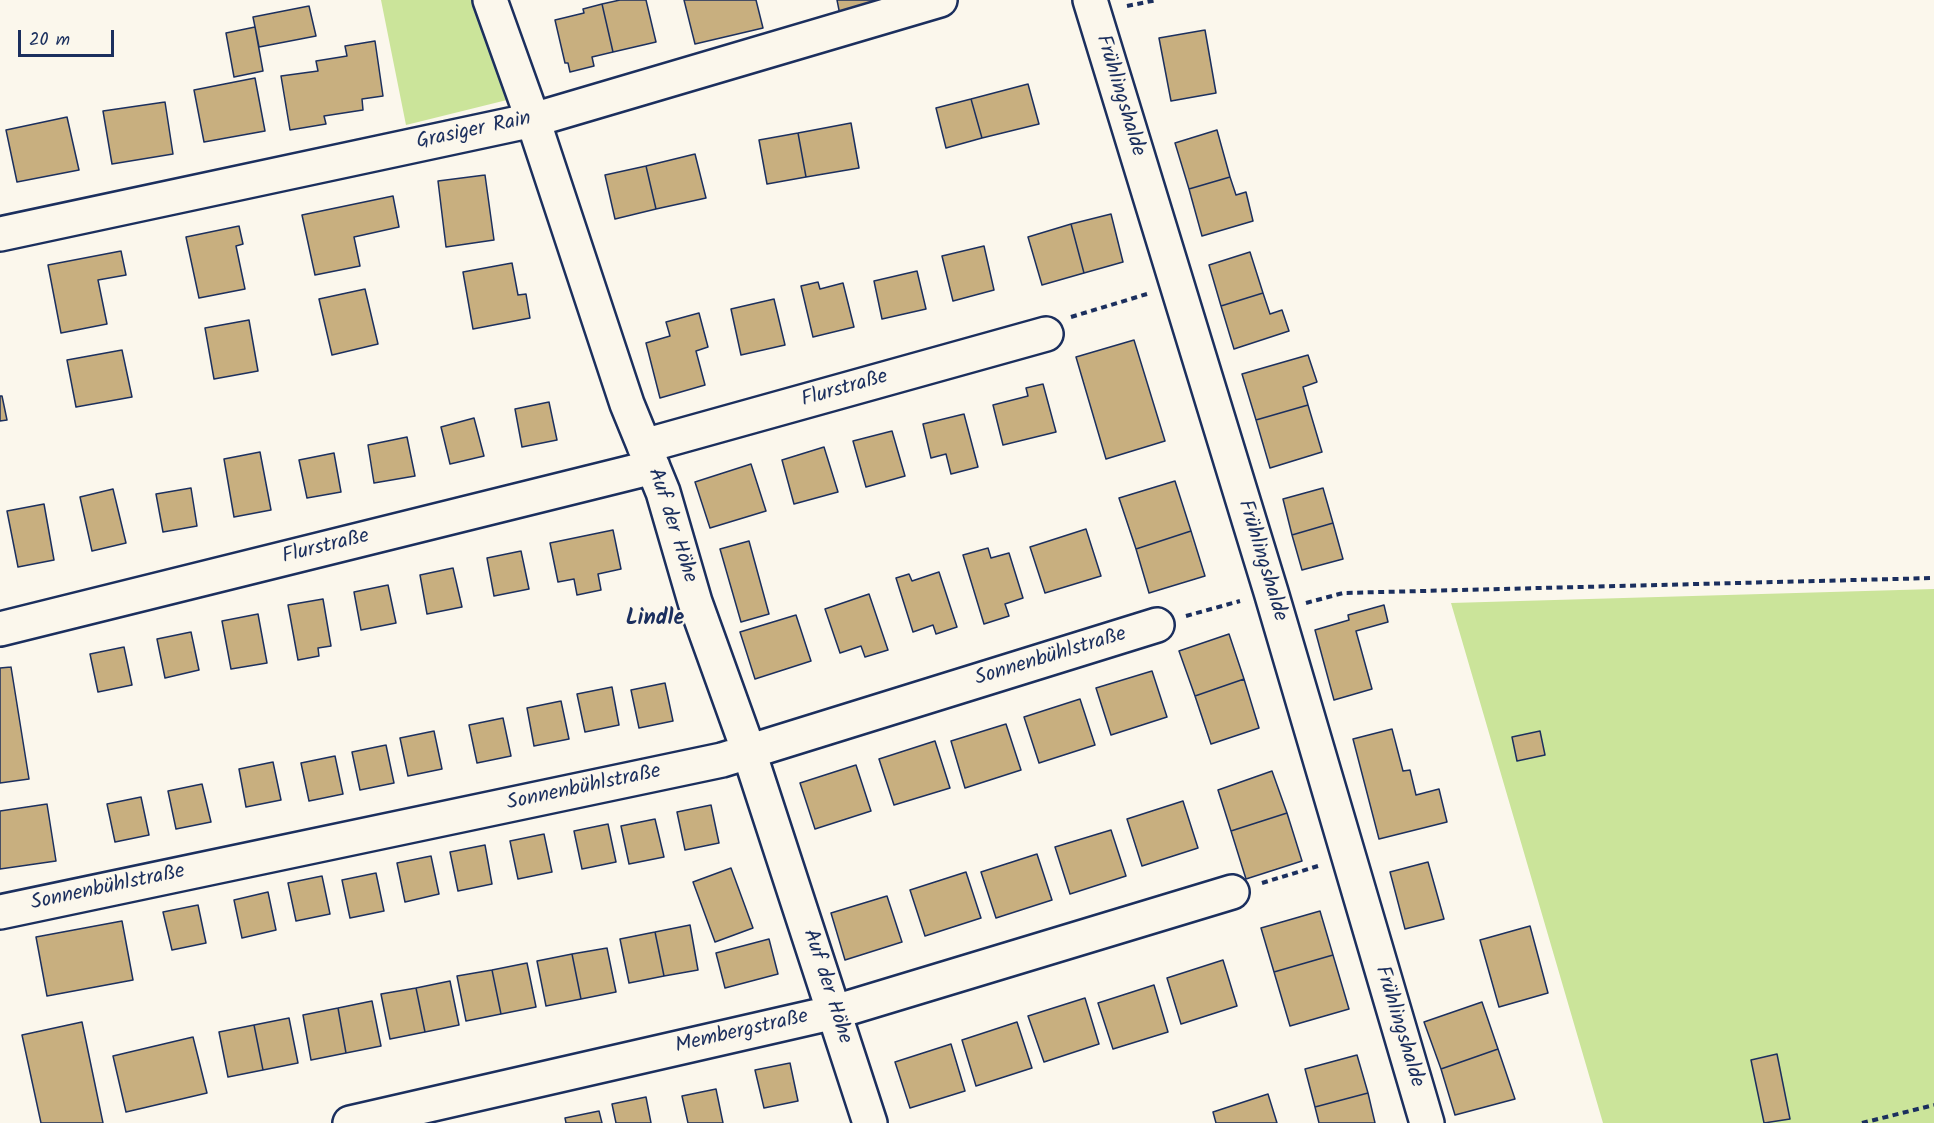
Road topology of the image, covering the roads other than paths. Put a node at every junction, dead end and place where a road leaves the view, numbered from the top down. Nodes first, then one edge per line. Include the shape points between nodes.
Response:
1 (490, 0) edge
2 (940, 0) edge
3 (1090, 0) edge
4 (533, 120) junction
5 (0, 234) edge
6 (1046, 334) road end
7 (649, 456) junction
8 (1157, 625) road end
9 (0, 629) edge
10 (749, 752) junction
11 (1232, 892) road end
12 (0, 912) edge
13 (835, 1012) junction
14 (350, 1123) edge
15 (870, 1123) edge
16 (1427, 1123) edge

1 - 4 street, Auf der Höhe
2 - 4 street, Grasiger Rain
3 - 16 street, Frühlingshalde via 1274,602
4 - 5 street, Grasiger Rain
4 - 7 street, Auf der Höhe via 627,404
6 - 7 street, Flurstraße
7 - 9 street, Flurstraße
7 - 10 street, Auf der Höhe via 695,602
8 - 10 street, Sonnenbühlstraße
10 - 12 street, Sonnenbühlstraße
10 - 13 street, Auf der Höhe
11 - 13 street, Membergstraße
13 - 14 street, Membergstraße
13 - 15 street, Auf der Höhe

